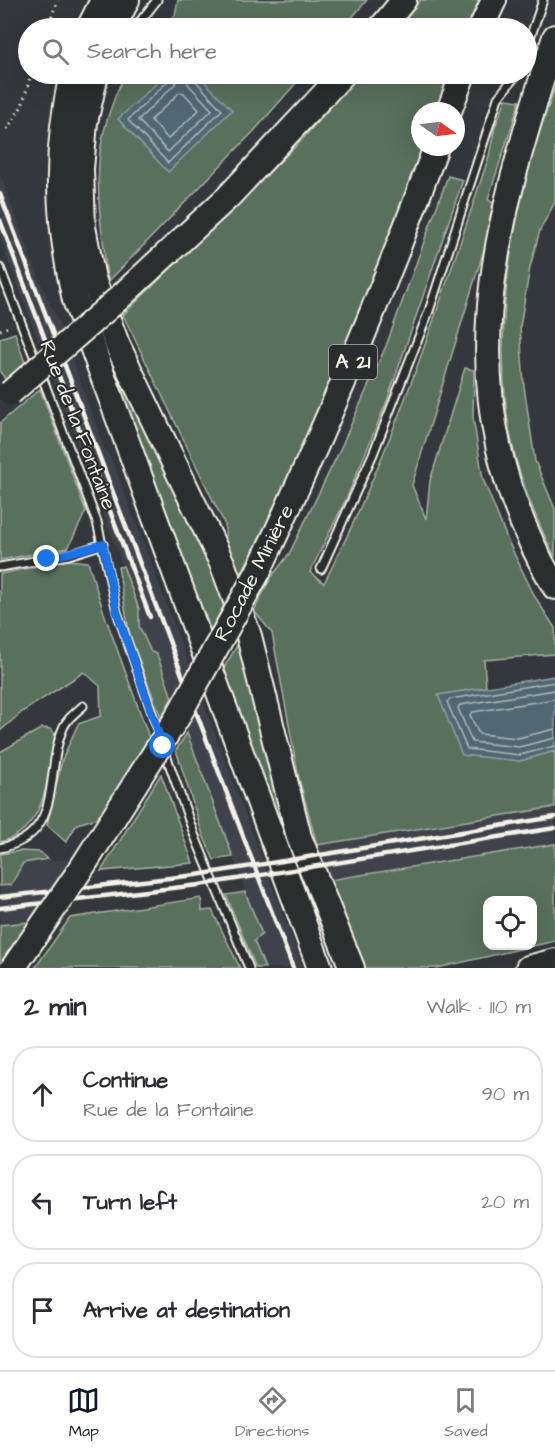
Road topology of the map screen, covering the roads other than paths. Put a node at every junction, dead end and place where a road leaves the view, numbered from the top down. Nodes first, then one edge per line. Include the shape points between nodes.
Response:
1 (103, 0) edge
2 (128, 0) edge
3 (157, 0) edge
4 (404, 0) edge
5 (494, 0) edge
6 (543, 0) edge
7 (93, 18) edge
8 (118, 18) edge
9 (143, 18) edge
10 (389, 18) edge
11 (486, 18) edge
12 (537, 18) edge
13 (555, 37) edge
14 (70, 84) edge
15 (94, 84) edge
16 (334, 84) edge
17 (459, 84) edge
18 (509, 84) edge
19 (452, 102) edge
20 (433, 156) edge
21 (0, 268) edge
22 (5, 398) edge
23 (103, 544) junction
24 (0, 567) edge
25 (321, 569) dead end
26 (555, 586) edge
27 (82, 706) dead end
28 (0, 848) edge
29 (555, 961) edge
30 (13, 968) edge
31 (249, 968) edge
32 (320, 968) edge
33 (352, 968) edge
34 (528, 968) edge

1 - 7 highway
2 - 8 highway
3 - 9 lane
4 - 10 highway
5 - 11 highway
6 - 12 lane
13 - 26 highway via 505,209 487,324 492,414 504,471 539,560
14 - 32 highway via 62,120 61,231 75,300
15 - 33 highway via 81,169 83,228 93,279 117,344 222,563 249,636 299,837
16 - 22 highway, bridge via 229,196
17 - 19 highway
18 - 25 lane via 498,99 429,311 373,454
20 - 30 highway, Rocade Minière / A 21, bridge via 350,369 258,572 177,718
21 - 23 lane, Rue de la Fontaine via 98,522
23 - 24 lane via 69,555
23 - 31 lane, Rue de la Fontaine via 124,637 195,834
27 - 28 lane via 70,718 61,737 42,821 25,839
29 - 34 highway

